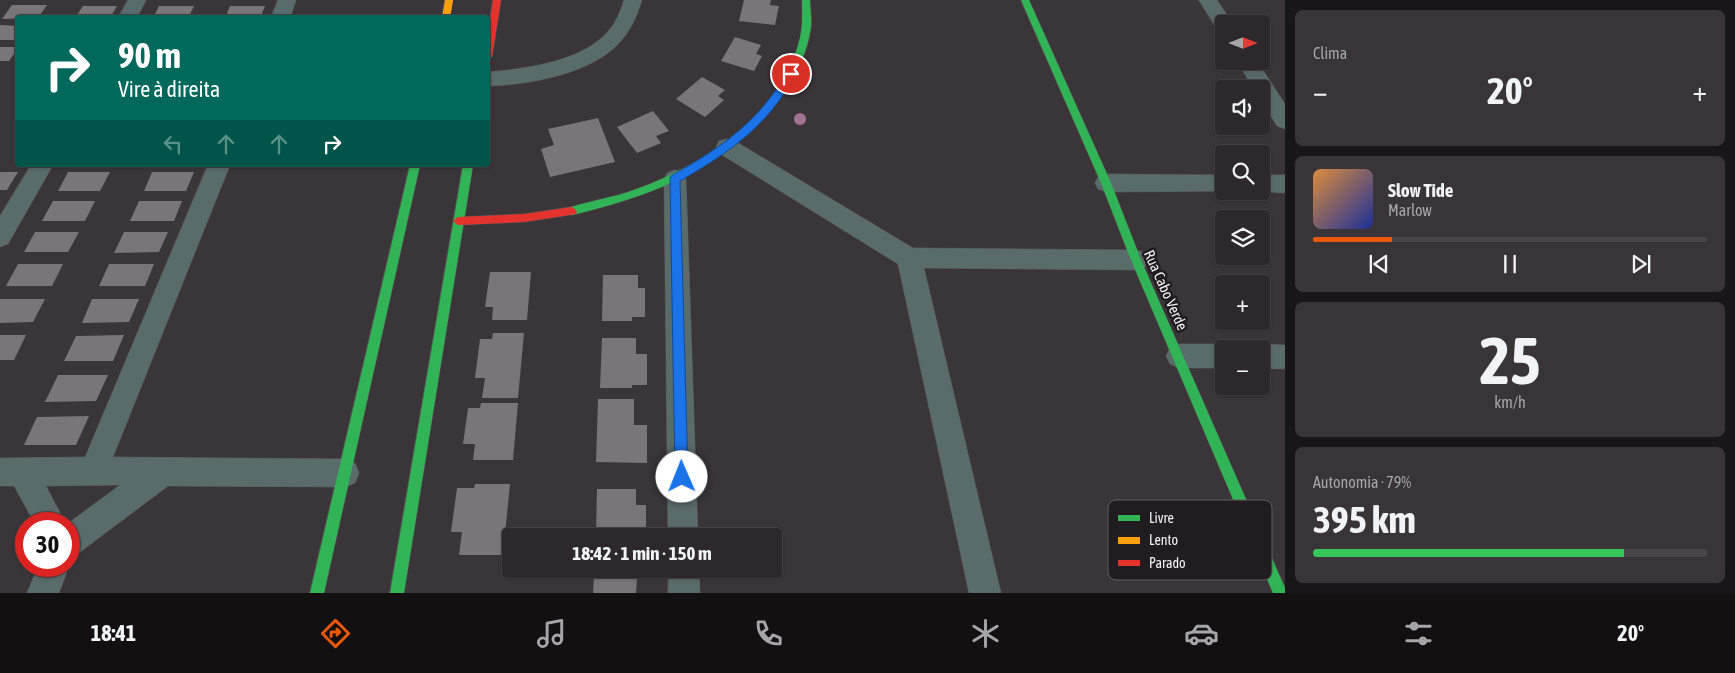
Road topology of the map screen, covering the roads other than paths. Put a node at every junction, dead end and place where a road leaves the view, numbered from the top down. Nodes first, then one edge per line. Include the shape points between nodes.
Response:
1 (137, 0) edge
2 (287, 0) edge
3 (449, 0) edge
4 (497, 0) edge
5 (632, 0) edge
6 (806, 0) edge
7 (1025, 0) edge
8 (1208, 0) edge
9 (129, 15) edge
10 (281, 15) edge
11 (446, 15) edge
12 (1218, 15) edge
13 (490, 44) edge
14 (1253, 70) edge
15 (490, 79) edge
16 (1285, 121) edge
17 (727, 147) junction
18 (41, 167) edge
19 (217, 167) edge
20 (415, 167) edge
21 (468, 167) edge
22 (675, 179) junction
23 (1106, 183) junction
24 (1215, 184) edge
25 (1270, 184) edge
26 (1285, 184) edge
27 (458, 221) junction
28 (0, 237) edge
29 (909, 258) junction
30 (1136, 260) junction
31 (1179, 356) junction
32 (1215, 356) edge
33 (1270, 356) edge
34 (1285, 357) edge
35 (93, 471) junction
36 (11, 472) edge
37 (161, 473) junction
38 (345, 473) junction
39 (1240, 500) edge
40 (42, 512) edge
41 (683, 528) edge
42 (80, 533) edge
43 (1272, 574) edge
44 (50, 577) edge
45 (684, 578) edge
46 (43, 593) edge
47 (317, 593) edge
48 (397, 593) edge
49 (684, 593) edge
50 (985, 593) edge
51 (1280, 593) edge

1 - 9 street
2 - 10 street
3 - 11 street
4 - 13 street
5 - 15 street via 626,20 616,33 586,57 546,73
6 - 17 street via 807,23 799,57 782,90 755,123
7 - 23 street, Rua Cabo Verde
8 - 12 street
14 - 16 street
17 - 22 street
17 - 29 street
18 - 28 street
19 - 35 street
20 - 38 street
21 - 27 street
22 - 27 street via 619,201 563,213 506,220
22 - 41 street
23 - 24 street
23 - 30 street, Rua Cabo Verde
25 - 26 street
27 - 48 street
29 - 30 street
29 - 50 street
30 - 31 street, Rua Cabo Verde
31 - 32 street
31 - 39 street, Rua Cabo Verde
33 - 34 street
35 - 36 street
35 - 37 street
36 - 40 street
37 - 38 street
37 - 42 street
38 - 47 street
43 - 51 street, Rua Cabo Verde
44 - 46 street
45 - 49 street

